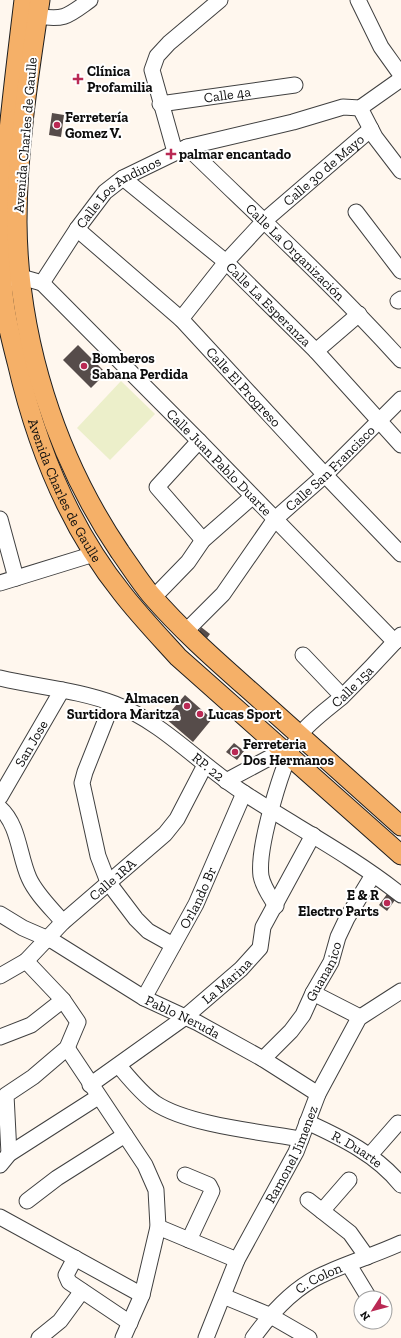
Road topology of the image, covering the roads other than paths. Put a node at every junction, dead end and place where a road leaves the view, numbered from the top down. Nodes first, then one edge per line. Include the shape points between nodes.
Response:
1 (24, 0) edge
2 (90, 0) edge
3 (220, 0) edge
4 (358, 0) edge
5 (39, 8) edge
6 (401, 75) edge
7 (401, 80) edge
8 (295, 85) dead end
9 (160, 104) junction
10 (360, 108) junction
11 (371, 129) junction
12 (181, 149) junction
13 (399, 164) edge
14 (123, 178) junction
15 (356, 212) dead end
16 (264, 221) junction
17 (77, 229) junction
18 (226, 262) junction
19 (401, 271) edge
20 (21, 277) junction
21 (1, 280) edge
22 (42, 283) junction
23 (359, 314) junction
24 (181, 319) junction
25 (316, 351) junction
26 (401, 360) edge
27 (401, 399) edge
28 (379, 420) junction
29 (198, 441) junction
30 (401, 445) edge
31 (325, 475) junction
32 (252, 497) junction
33 (0, 519) edge
34 (275, 519) junction
35 (203, 540) junction
36 (94, 554) junction
37 (401, 554) edge
38 (16, 578) junction
39 (0, 583) edge
40 (153, 598) junction
41 (185, 632) junction
42 (398, 639) edge
43 (303, 655) dead end
44 (0, 678) edge
45 (62, 690) junction
46 (342, 696) junction
47 (112, 704) junction
48 (300, 735) junction
49 (286, 754) junction
50 (205, 765) junction
51 (226, 781) junction
52 (244, 793) junction
53 (0, 797) edge
54 (0, 808) edge
55 (271, 810) junction
56 (401, 826) edge
57 (313, 835) junction
58 (401, 855) edge
59 (372, 875) junction
60 (108, 882) junction
61 (401, 895) edge
62 (276, 906) junction
63 (0, 914) edge
64 (63, 922) junction
65 (46, 939) junction
66 (173, 945) junction
67 (26, 961) junction
68 (0, 976) edge
69 (313, 993) junction
70 (144, 998) junction
71 (398, 998) edge
72 (63, 1000) junction
73 (360, 1016) junction
74 (184, 1018) junction
75 (0, 1038) edge
76 (67, 1048) junction
77 (263, 1059) junction
78 (119, 1066) junction
79 (94, 1091) junction
80 (318, 1094) junction
81 (3, 1095) edge
82 (307, 1122) junction
83 (398, 1123) dead end
84 (125, 1135) junction
85 (301, 1139) junction
86 (370, 1156) junction
87 (5, 1160) edge
88 (185, 1175) dead end
89 (349, 1180) dead end
90 (401, 1185) edge
91 (308, 1200) dead end
92 (27, 1201) dead end
93 (322, 1211) junction
94 (0, 1217) edge
95 (158, 1227) junction
96 (189, 1240) junction
97 (401, 1243) edge
98 (367, 1257) junction
99 (75, 1258) junction
100 (237, 1260) junction
101 (349, 1265) junction
102 (364, 1290) edge
103 (82, 1291) junction
104 (142, 1295) junction
105 (223, 1296) junction
106 (269, 1315) junction
107 (130, 1322) junction
108 (39, 1338) edge
109 (123, 1338) edge
110 (206, 1338) edge
111 (253, 1338) edge
112 (309, 1338) edge

1 - 21 main road, Avenida Charles de Gaulle via 2,185
2 - 5 street via 68,16 53,19
3 - 9 street via 168,43 157,56 152,70
4 - 6 street via 382,47
5 - 20 main road, Avenida Charles de Gaulle via 27,91 18,184 17,225
7 - 10 street
8 - 9 street, Calle 4a
9 - 12 street
10 - 11 street
10 - 12 street, Calle Los Andinos via 343,107
11 - 13 street
11 - 16 street, Calle 30 de Mayo
12 - 14 street, Calle Los Andinos
12 - 16 street, Calle La Organización
14 - 17 street, Calle Los Andinos via 105,192
14 - 18 street, Calle La Esperanza
15 - 19 street
16 - 18 street, Calle 30 de Mayo
16 - 23 street, Calle La Organización
17 - 22 street, Calle Los Andinos
17 - 24 street, Calle El Progreso
18 - 24 street, Calle 30 de Mayo
18 - 25 street, Calle La Esperanza
20 - 21 street
20 - 22 street
20 - 40 main road, Avenida Charles de Gaulle via 39,378 77,478 100,521
21 - 36 main road, Avenida Charles de Gaulle via 10,334 32,419 48,464
22 - 29 street, Calle Juan Pablo Duarte
23 - 25 street
23 - 26 street, Calle La Organización
24 - 31 street, Calle El Progreso
25 - 28 street, Calle La Esperanza
27 - 28 street, Calle San Francisco
28 - 30 street, Calle La Esperanza
28 - 31 street, Calle San Francisco
29 - 32 street, Calle Juan Pablo Duarte
29 - 35 street via 157,487
31 - 34 street, Calle San Francisco
31 - 37 street, Calle El Progreso
32 - 34 street, Calle Juan Pablo Duarte
32 - 35 street
33 - 38 street
34 - 41 street, Calle San Francisco via 223,594
34 - 42 street, Calle Juan Pablo Duarte
35 - 40 street via 188,562
36 - 38 street
36 - 49 main road, Avenida Charles de Gaulle via 121,592 178,657
38 - 39 street
40 - 41 main road, Avenida Charles de Gaulle
41 - 48 main road, Avenida Charles de Gaulle
42 - 46 street, Calle 15a
43 - 46 street
44 - 45 street, RP. 22
45 - 47 street, RP. 22
45 - 53 street, San Jose
46 - 48 street, Calle 15a
47 - 50 street, RP. 22 via 153,723
47 - 60 street via 82,783 98,856
48 - 49 street
48 - 56 main road, Avenida Charles de Gaulle
49 - 51 street
49 - 55 street
49 - 58 main road, Avenida Charles de Gaulle
50 - 51 street, RP. 22
50 - 60 street, Calle 1RA via 171,828
51 - 52 street, RP. 22
52 - 55 street, RP. 22
52 - 66 street, Orlando Br via 196,904
54 - 64 street via 12,823 32,884
55 - 57 street, RP. 22
55 - 62 street via 263,841 262,876
57 - 59 street, RP. 22
57 - 62 street, La Marina
59 - 61 street, RP. 22
59 - 69 street, Guananico via 347,918 331,962
60 - 64 street, Calle 1RA
60 - 66 street via 148,931
62 - 74 street, La Marina via 263,927 262,941 256,955
63 - 65 street, Pablo Neruda
64 - 65 street, Calle 1RA
65 - 67 street, Calle 1RA
65 - 70 street, Pablo Neruda
66 - 70 street, Orlando Br
67 - 68 street, Calle 1RA
67 - 72 street
69 - 73 street
69 - 77 street, Guananico via 299,1022
70 - 74 street, Pablo Neruda
71 - 73 street, Ramonel Jimenez
72 - 75 street via 31,1025
72 - 76 street via 78,1022
73 - 80 street, Ramonel Jimenez
74 - 77 street, Pablo Neruda via 198,1023
74 - 78 street, La Marina
76 - 79 street
76 - 81 street via 33,1077
77 - 80 street, Pablo Neruda
78 - 79 street, La Marina
78 - 85 street via 150,1099 178,1114 218,1125
79 - 84 street
79 - 87 street, La Marina
80 - 82 street, Ramonel Jimenez
81 - 87 street
82 - 85 street, Ramonel Jimenez
82 - 86 street, R. Duarte via 341,1137
83 - 86 street
84 - 92 street via 57,1178
84 - 95 street via 145,1165 156,1190
85 - 100 street, Ramonel Jimenez via 279,1186
86 - 90 street, R. Duarte
88 - 96 street via 209,1185 212,1190
89 - 93 street
91 - 93 street
93 - 98 street via 350,1233
94 - 99 street
95 - 96 street
95 - 104 street
96 - 100 street
97 - 98 street, C. Colon
98 - 101 street, C. Colon
99 - 103 street via 66,1278
99 - 104 street
100 - 105 street, Ramonel Jimenez
101 - 102 street
101 - 106 street, C. Colon via 320,1275
103 - 107 street
103 - 108 street via 60,1321
104 - 107 street
105 - 106 street
105 - 110 street, Ramonel Jimenez
106 - 111 street, C. Colon
106 - 112 street
107 - 109 street

